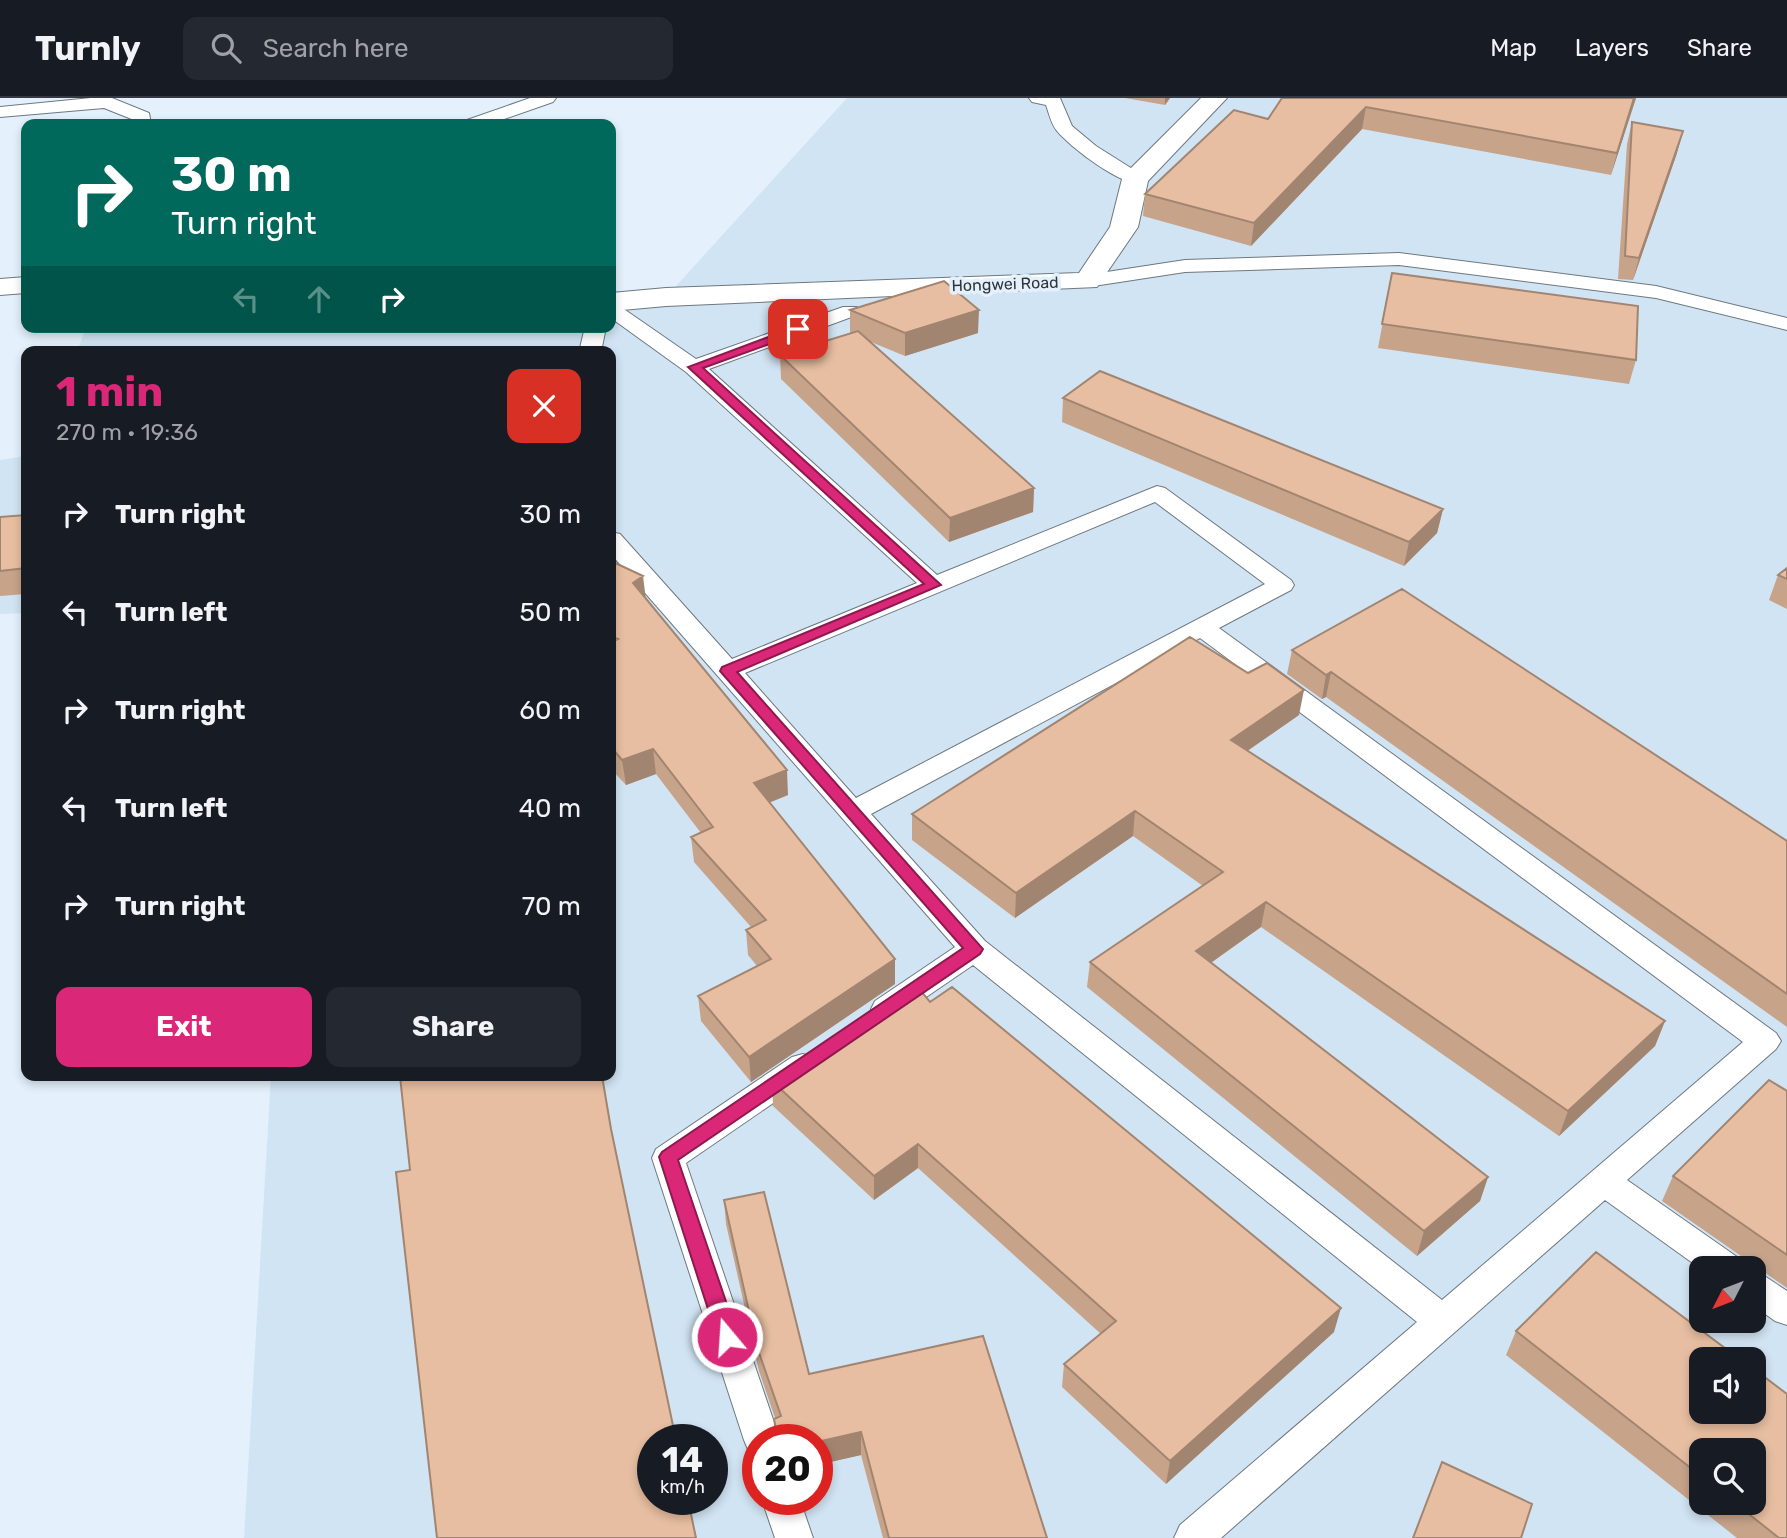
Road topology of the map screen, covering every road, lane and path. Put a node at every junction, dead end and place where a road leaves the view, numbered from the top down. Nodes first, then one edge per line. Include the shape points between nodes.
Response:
1 (547, 98) edge
2 (1038, 98) edge
3 (1215, 98) edge
4 (0, 112) edge
5 (143, 119) edge
6 (487, 119) edge
7 (1135, 179) junction
8 (1087, 281) junction
9 (21, 285) edge
10 (0, 287) edge
11 (616, 302) edge
12 (850, 310) edge
13 (616, 313) edge
14 (1787, 324) edge
15 (694, 367) junction
16 (616, 545) edge
17 (934, 585) junction
18 (1201, 627) junction
19 (727, 671) junction
20 (853, 812) junction
21 (974, 949) junction
22 (861, 1026) edge
23 (827, 1049) edge
24 (1603, 1181) junction
25 (1710, 1256) edge
26 (1766, 1295) edge
27 (1787, 1310) edge
28 (1443, 1322) junction
29 (757, 1424) edge
30 (786, 1515) edge
31 (794, 1538) edge
32 (1193, 1538) edge

1 - 6 lane
2 - 7 lane via 1053,101 1064,128
3 - 7 street
4 - 5 lane via 106,102
7 - 8 street, Hongwei Road via 1124,227
8 - 11 street, Hongwei Road
8 - 14 lane via 1185,266 1399,259 1656,292
9 - 10 street
12 - 15 lane
13 - 15 lane
15 - 17 lane
16 - 19 lane
17 - 18 lane via 1157,493 1282,585
17 - 19 lane
18 - 20 lane
18 - 24 lane via 1765,1041
19 - 20 lane
20 - 21 lane
21 - 22 lane
21 - 28 lane
23 - 29 lane via 668,1157
24 - 25 lane
24 - 28 lane
26 - 27 lane
28 - 32 lane
30 - 31 lane

